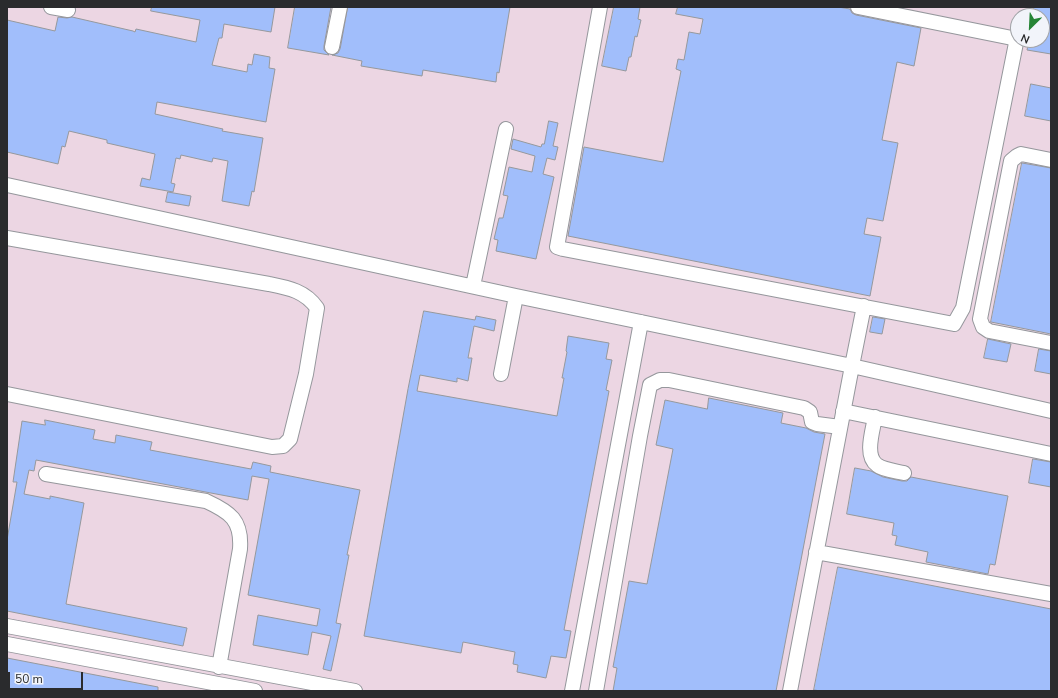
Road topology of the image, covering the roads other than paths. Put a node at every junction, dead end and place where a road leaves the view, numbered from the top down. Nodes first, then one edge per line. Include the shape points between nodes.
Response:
1 (51, 7) edge
2 (340, 7) edge
3 (600, 7) edge
4 (858, 7) edge
5 (68, 10) dead end
6 (332, 47) dead end
7 (506, 129) dead end
8 (1051, 160) edge
9 (7, 185) edge
10 (7, 238) edge
11 (473, 286) junction
12 (516, 296) junction
13 (864, 306) junction
14 (641, 322) junction
15 (1051, 343) edge
16 (852, 366) junction
17 (501, 374) dead end
18 (7, 394) edge
19 (843, 411) junction
20 (1051, 412) edge
21 (875, 417) junction
22 (840, 427) junction
23 (1051, 454) edge
24 (904, 473) dead end
25 (46, 474) dead end
26 (816, 552) junction
27 (1051, 594) edge
28 (7, 626) edge
29 (7, 644) edge
30 (219, 666) junction
31 (195, 685) edge
32 (252, 691) edge
33 (355, 691) edge
34 (572, 691) edge
35 (596, 691) edge
36 (790, 691) edge

1 - 5 lane
2 - 6 lane
3 - 13 lane via 557,247 562,250
4 - 13 lane via 1012,38 1016,43 964,308 959,317 954,324
7 - 11 lane
8 - 15 lane via 1021,154 1011,161 980,319 983,327 989,331
9 - 11 lane
10 - 18 lane via 269,284 294,290 311,299 317,308 306,374 290,439 283,446 272,447
11 - 12 lane
12 - 14 lane
12 - 17 lane
13 - 16 lane
14 - 16 lane
14 - 34 lane
16 - 19 lane
16 - 20 lane
19 - 21 lane
19 - 22 lane
21 - 23 lane
21 - 24 lane via 870,445 870,454 874,462 877,466
22 - 26 lane
22 - 35 lane via 812,422 810,412 804,408 669,380 660,380 650,385
25 - 30 lane via 206,501 223,508 230,515 238,527 241,540
26 - 27 lane
26 - 36 lane
28 - 30 lane
29 - 31 lane
30 - 33 lane
31 - 32 lane

